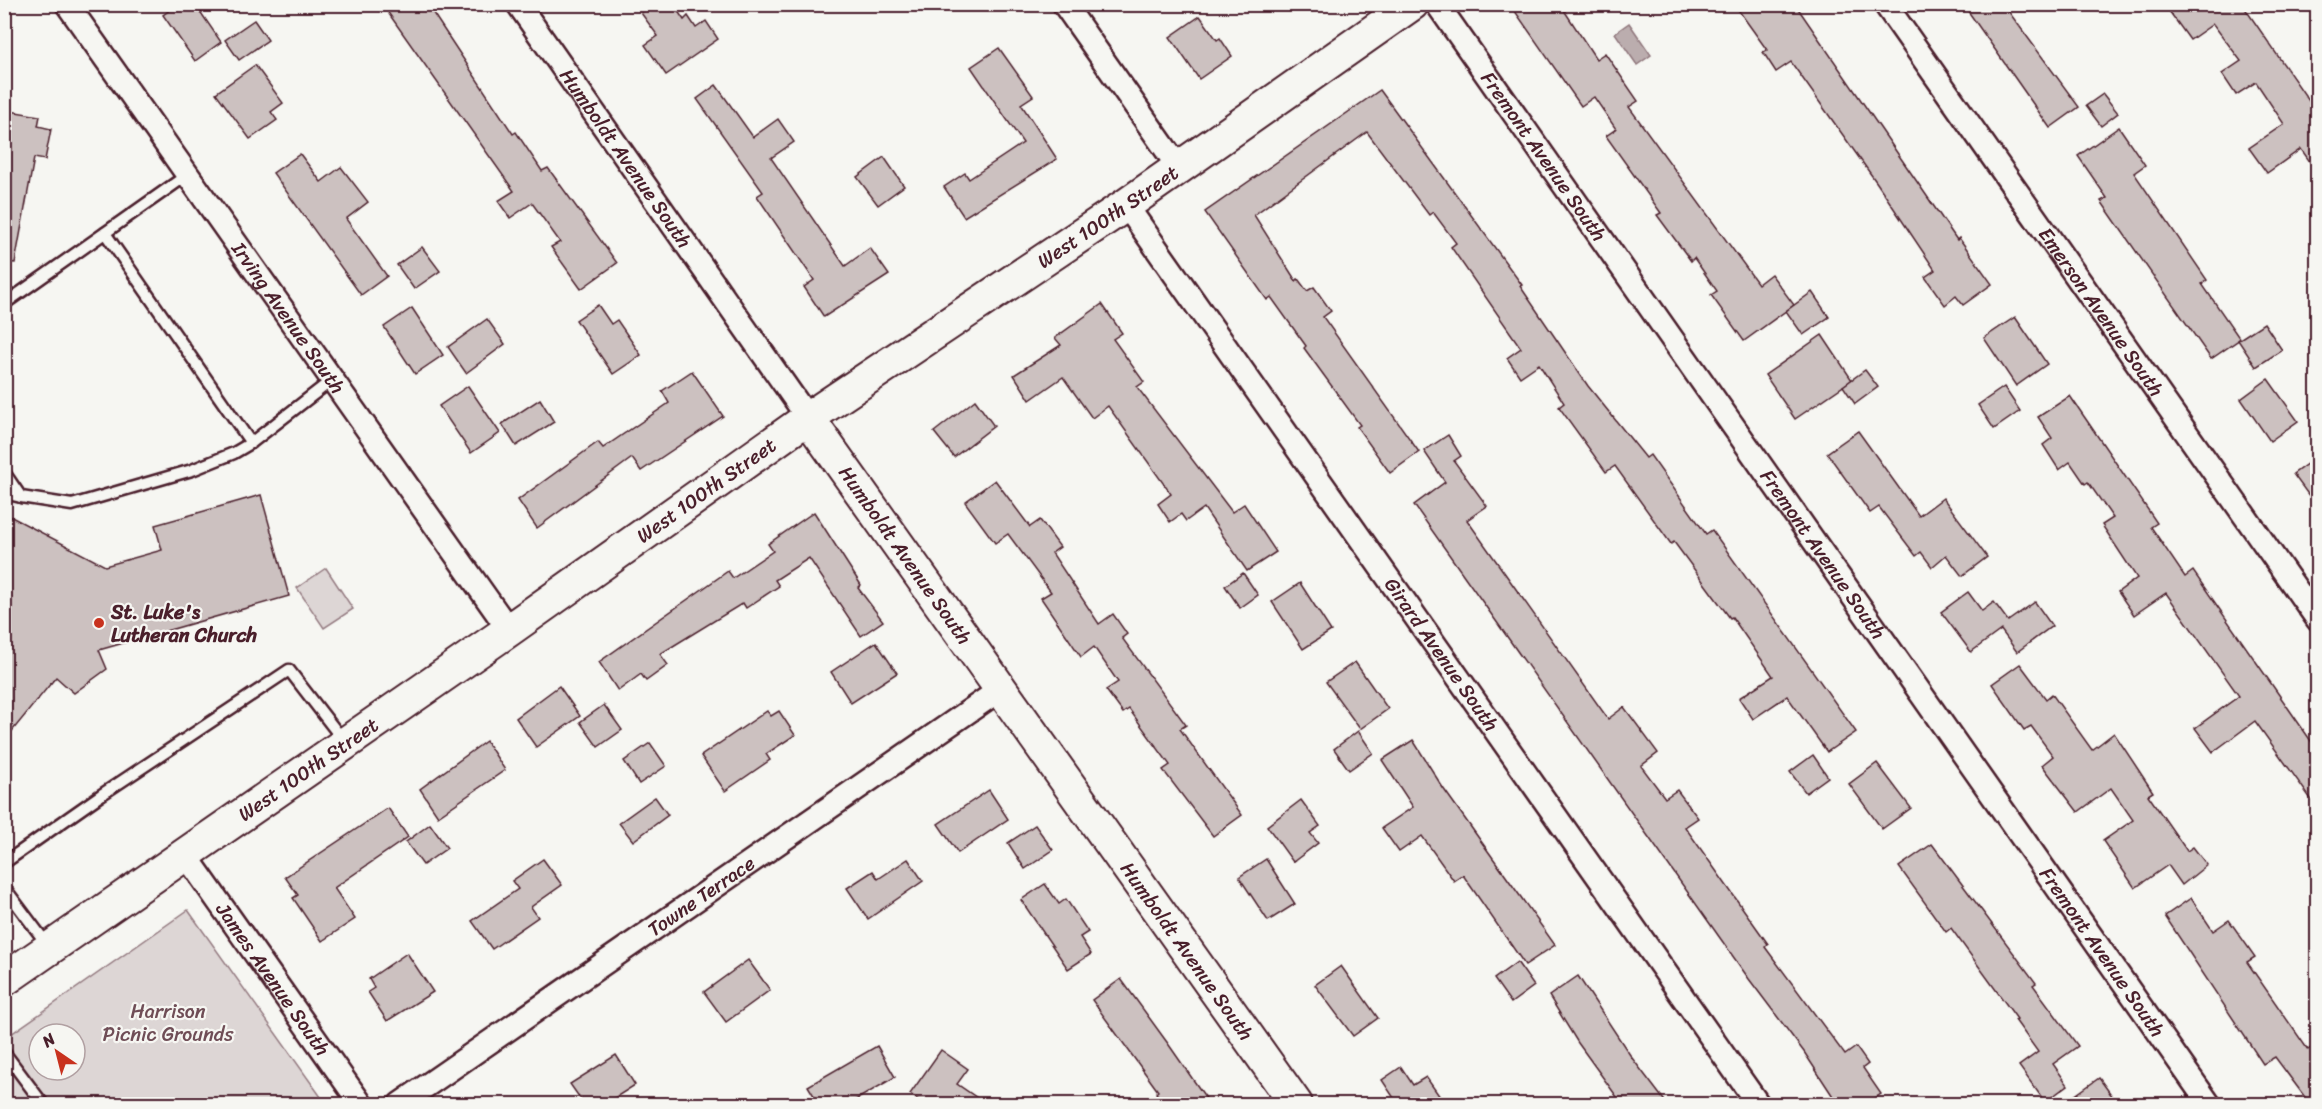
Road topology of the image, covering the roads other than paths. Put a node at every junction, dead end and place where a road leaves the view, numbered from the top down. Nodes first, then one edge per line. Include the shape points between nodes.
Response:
1 (67, 4) edge
2 (518, 4) edge
3 (1064, 4) edge
4 (1412, 4) edge
5 (1437, 4) edge
6 (1885, 4) edge
7 (1179, 168) junction
8 (187, 175) junction
9 (1126, 205) junction
10 (105, 233) junction
11 (4, 303) edge
12 (332, 380) junction
13 (808, 418) junction
14 (251, 443) junction
15 (4, 472) edge
16 (4, 493) edge
17 (21, 497) junction
18 (2318, 620) edge
19 (509, 630) junction
20 (1001, 689) junction
21 (345, 743) junction
22 (184, 854) junction
23 (4, 863) edge
24 (4, 887) edge
25 (50, 948) junction
26 (4, 980) edge
27 (4, 1052) edge
28 (44, 1104) edge
29 (362, 1104) edge
30 (400, 1104) edge
31 (1296, 1104) edge
32 (1758, 1104) edge
33 (2210, 1104) edge

1 - 8 street, Irving Avenue South
2 - 13 street, Humboldt Avenue South
3 - 7 street
4 - 7 street, West 100th Street
5 - 33 street, Fremont Avenue South
6 - 18 street, Emerson Avenue South
7 - 9 street, West 100th Street
8 - 10 lane
8 - 12 street, Irving Avenue South
9 - 13 street, West 100th Street
9 - 32 street, Girard Avenue South
10 - 11 lane
10 - 14 lane
12 - 14 lane
12 - 19 street, Irving Avenue South
13 - 19 street, West 100th Street
13 - 20 street, Humboldt Avenue South
14 - 17 lane via 192,470 72,506
15 - 17 lane
16 - 17 lane
19 - 21 street, West 100th Street
20 - 30 street, Towne Terrace
20 - 31 street, Humboldt Avenue South
21 - 22 street, West 100th Street
21 - 23 lane via 289,670
22 - 25 street, West 100th Street
22 - 29 street, James Avenue South
24 - 25 lane
25 - 26 street, West 100th Street
27 - 28 lane

